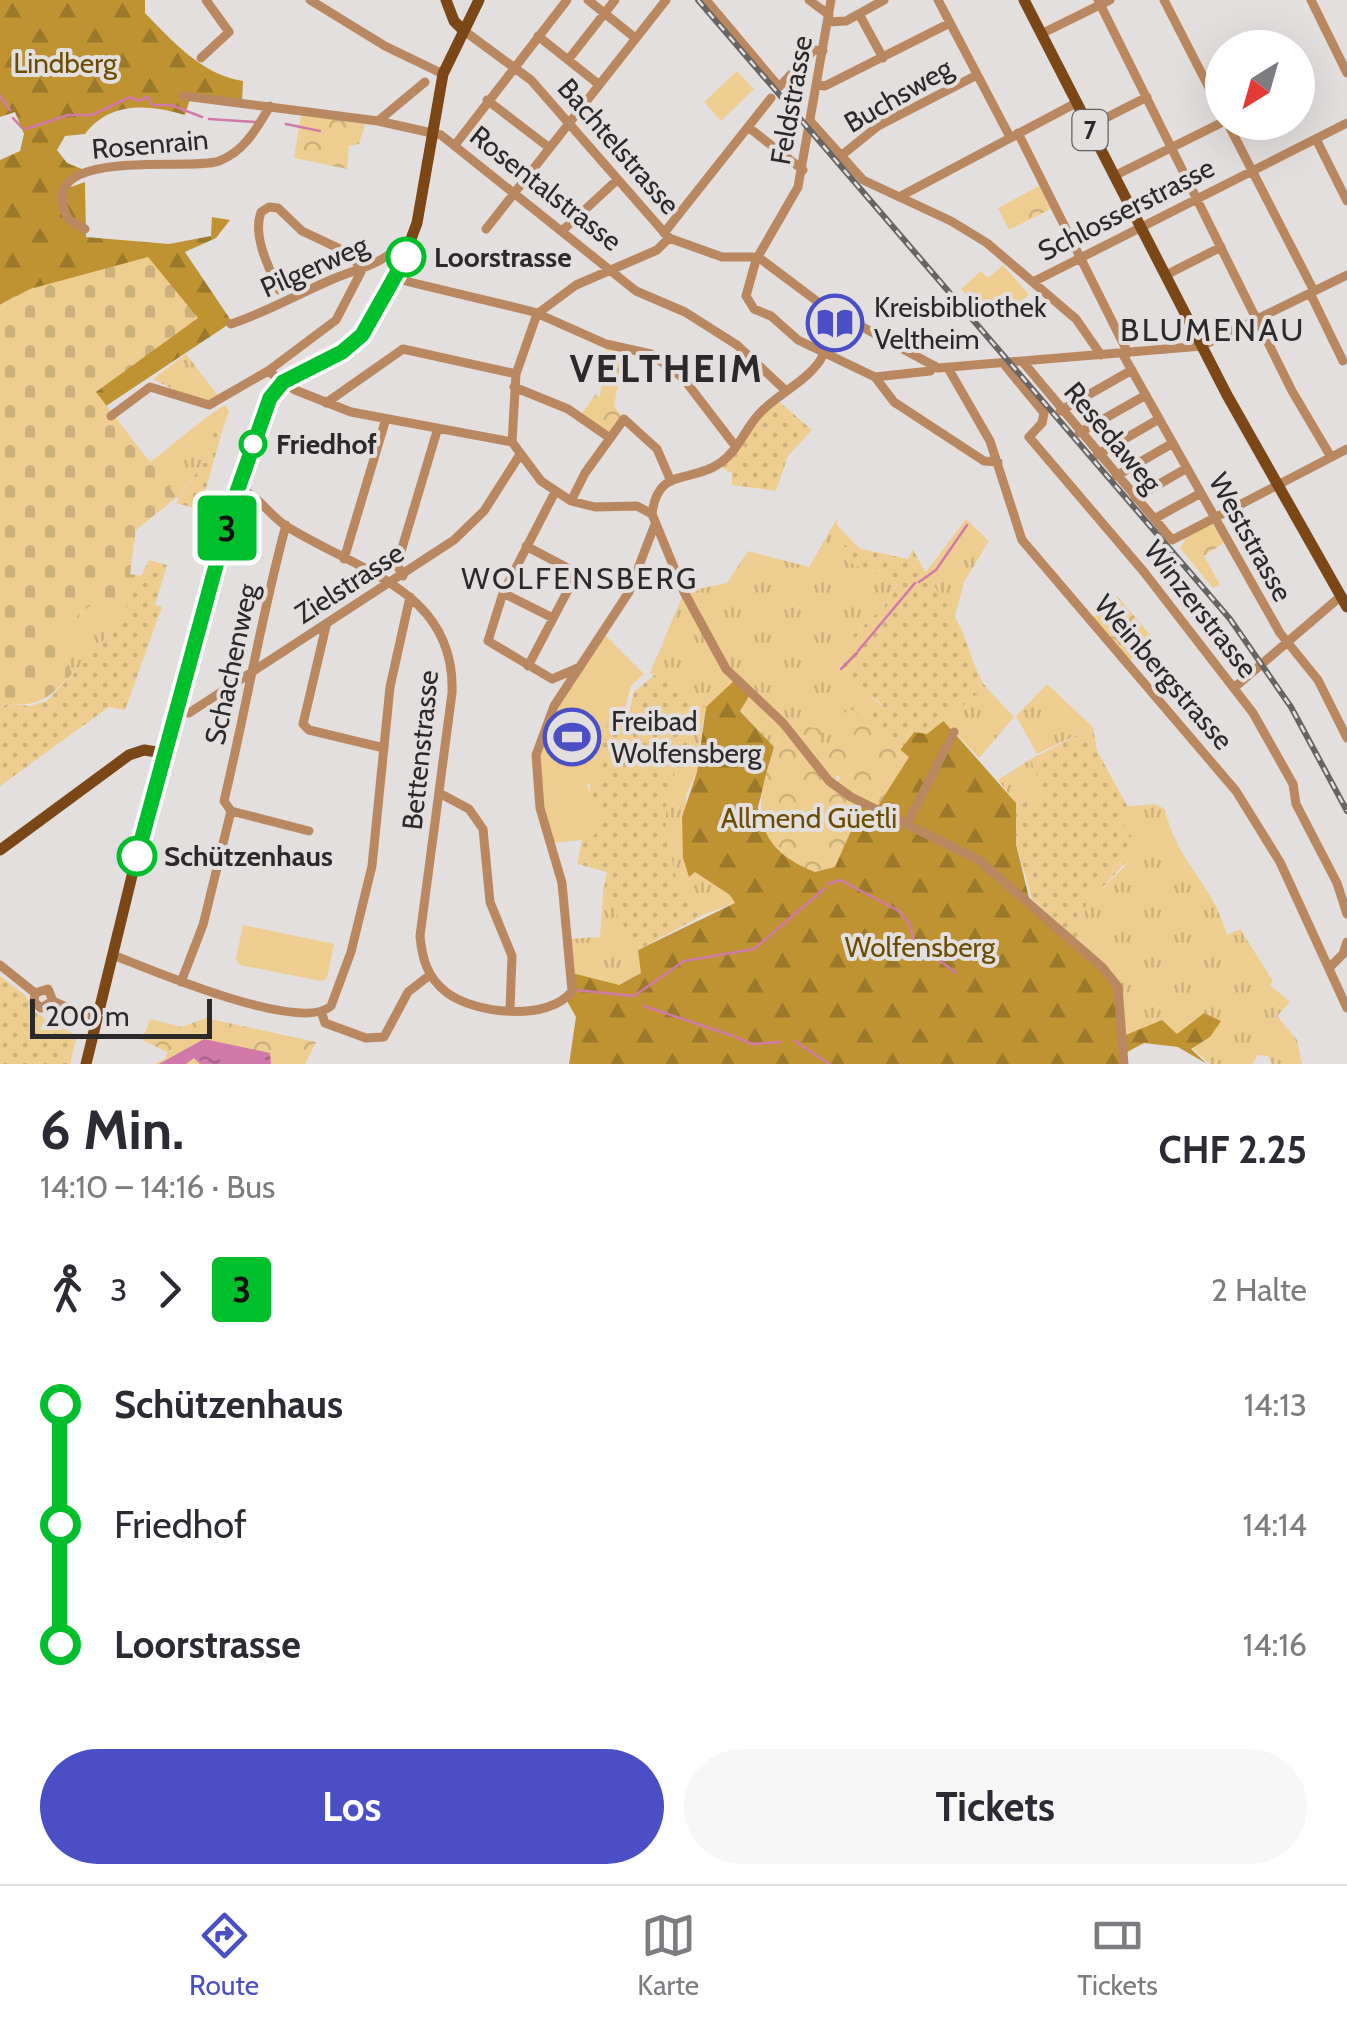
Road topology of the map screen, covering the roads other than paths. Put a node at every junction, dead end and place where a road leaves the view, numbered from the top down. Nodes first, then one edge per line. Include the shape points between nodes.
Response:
1 (206, 0) edge
2 (310, 0) edge
3 (446, 0) edge
4 (479, 0) edge
5 (566, 0) edge
6 (588, 0) edge
7 (615, 0) edge
8 (666, 0) edge
9 (706, 0) edge
10 (809, 0) edge
11 (831, 0) edge
12 (884, 0) edge
13 (938, 0) edge
14 (1024, 0) edge
15 (1164, 0) edge
16 (1311, 0) edge
17 (1103, 1) edge
18 (605, 13) junction
19 (859, 14) junction
20 (828, 18) junction
21 (950, 24) junction
22 (463, 30) junction
23 (1041, 34) junction
24 (538, 36) junction
25 (634, 36) junction
26 (822, 51) junction
27 (201, 58) dead end
28 (883, 58) junction
29 (568, 60) junction
30 (514, 66) junction
31 (1347, 73) edge
32 (443, 74) junction
33 (977, 75) junction
34 (1205, 81) edge
35 (425, 82) dead end
36 (597, 83) junction
37 (817, 85) junction
38 (184, 96) dead end
39 (1147, 97) junction
40 (770, 98) dead end
41 (488, 100) junction
42 (1076, 103) junction
43 (270, 106) junction
44 (568, 120) junction
45 (378, 121) junction
46 (811, 122) junction
47 (1347, 123) edge
48 (748, 127) junction
49 (1088, 127) junction
50 (432, 132) junction
51 (1205, 132) edge
52 (1014, 135) junction
53 (1316, 139) junction
54 (1235, 140) edge
55 (455, 145) junction
56 (547, 146) junction
57 (1171, 148) junction
58 (842, 154) junction
59 (803, 170) junction
60 (1252, 170) junction
61 (1114, 176) junction
62 (617, 180) junction
63 (513, 193) junction
64 (899, 197) junction
65 (1196, 198) junction
66 (1347, 201) edge
67 (1140, 225) junction
68 (85, 229) dead end
69 (486, 229) dead end
70 (563, 230) junction
71 (666, 236) junction
72 (410, 245) junction
73 (1221, 247) junction
74 (758, 256) junction
75 (1082, 256) junction
76 (612, 268) junction
77 (361, 272) junction
78 (1166, 275) junction
79 (1347, 275) edge
80 (397, 278) junction
81 (1033, 282) junction
82 (280, 290) dead end
83 (1312, 292) junction
84 (827, 308) junction
85 (537, 314) junction
86 (1257, 319) junction
87 (231, 324) dead end
88 (1202, 346) junction
89 (824, 351) junction
90 (1125, 353) junction
91 (1101, 355) junction
92 (1343, 361) dead end
93 (1023, 362) junction
94 (1003, 364) junction
95 (935, 366) junction
96 (948, 368) junction
97 (1132, 370) junction
98 (268, 371) junction
99 (516, 374) junction
100 (875, 378) junction
101 (283, 382) junction
102 (514, 386) junction
103 (785, 390) junction
104 (1146, 395) junction
105 (326, 403) junction
106 (1060, 411) junction
107 (111, 416) dead end
108 (1160, 420) junction
109 (385, 422) junction
110 (437, 431) junction
111 (1079, 433) junction
112 (610, 438) junction
113 (512, 442) junction
114 (1173, 444) junction
115 (736, 446) junction
116 (1347, 449) edge
117 (1097, 455) junction
118 (518, 456) junction
119 (1331, 457) junction
120 (998, 462) junction
121 (1187, 468) junction
122 (1116, 476) junction
123 (670, 479) junction
124 (1278, 486) junction
125 (238, 488) junction
126 (555, 492) junction
127 (1201, 493) junction
128 (654, 495) junction
129 (1135, 498) junction
130 (571, 501) junction
131 (638, 506) junction
132 (653, 519) junction
133 (1154, 519) junction
134 (1216, 519) junction
135 (286, 525) junction
136 (526, 546) junction
137 (344, 559) junction
138 (402, 576) junction
139 (388, 585) junction
140 (503, 593) junction
141 (410, 598) junction
142 (1344, 601) edge
143 (553, 618) junction
144 (326, 626) junction
145 (1287, 642) junction
146 (528, 666) junction
147 (580, 667) junction
148 (252, 672) junction
149 (1234, 687) junction
150 (175, 712) junction
151 (954, 732) dead end
152 (1347, 738) edge
153 (384, 748) junction
154 (164, 753) junction
155 (441, 794) junction
156 (231, 811) junction
157 (908, 824) junction
158 (309, 831) dead end
159 (0, 850) edge
160 (1347, 914) edge
161 (1347, 942) edge
162 (112, 955) junction
163 (0, 965) edge
164 (1331, 966) junction
165 (430, 975) junction
166 (180, 982) junction
167 (1347, 1008) edge
168 (510, 1009) junction
169 (322, 1014) junction
170 (96, 1020) junction
171 (86, 1064) edge
172 (1124, 1064) edge

1 - 27 street via 229,34
2 - 32 street
3 - 22 main road
4 - 22 main road
5 - 24 street
6 - 18 street
7 - 18 street
8 - 25 street
9 - 26 street via 780,87 814,50
10 - 20 street
11 - 20 street, Feldstrasse
12 - 19 street
13 - 21 street, Weststrasse
14 - 23 main road, 7
15 - 34 street
16 - 31 street
17 - 23 street
17 - 39 street
18 - 25 street
18 - 29 street
19 - 20 street via 844,22
19 - 28 street
20 - 26 street, Feldstrasse
21 - 28 street
21 - 33 street, Weststrasse
22 - 30 street, Bachtelstrasse
22 - 32 main road
23 - 42 main road, 7
24 - 29 street
24 - 30 street
25 - 36 street
26 - 37 street, Feldstrasse
28 - 37 street
29 - 36 street
30 - 41 street
30 - 44 street, Bachtelstrasse
32 - 50 main road
33 - 52 street, Weststrasse
33 - 58 street, Buchsweg via 878,126
35 - 45 street
36 - 44 street
37 - 46 street, Feldstrasse
38 - 43 street, Rosentalstrasse
39 - 49 street
39 - 57 street
40 - 48 street
41 - 55 street
41 - 56 street
42 - 49 main road, 7
42 - 52 street
43 - 45 street, Rosentalstrasse
43 - 68 street, Rosenrain via 241,148 216,162 82,172 66,192 64,207 68,220
44 - 56 street
44 - 62 street, Bachtelstrasse
45 - 50 street, Rosentalstrasse
46 - 58 street
46 - 59 street, Feldstrasse
47 - 53 street, Schlosserstrasse
48 - 59 street
48 - 71 street
49 - 61 main road, 7
50 - 55 street, Rosentalstrasse
50 - 72 main road
51 - 57 street
52 - 64 street
52 - 75 street, Weststrasse
53 - 60 street, Schlosserstrasse
53 - 66 street
54 - 60 street
55 - 63 street, Rosentalstrasse
56 - 63 street
57 - 61 street
57 - 65 street
58 - 64 street via 863,180
59 - 74 street, Feldstrasse
60 - 65 street, Schlosserstrasse
60 - 83 street
61 - 67 main road, 7
62 - 70 street
62 - 71 street, Bachtelstrasse
63 - 69 street
63 - 70 street, Rosentalstrasse
64 - 81 street via 971,232
65 - 67 street, Schlosserstrasse
65 - 73 street
67 - 75 street, Schlosserstrasse
67 - 78 main road, 7
70 - 76 street, Rosentalstrasse
71 - 74 street, Bachtelstrasse via 722,256
71 - 76 street via 657,250
72 - 77 street, Pilgerweg via 402,243 384,262
72 - 80 main road
73 - 78 street
73 - 86 street
74 - 84 street
74 - 89 street via 747,289 750,304
75 - 81 street, Schlosserstrasse
75 - 90 street, Weststrasse
76 - 85 street
76 - 103 street, Rosentalstrasse via 636,290 737,345
77 - 82 street via 353,255 268,207 258,224
77 - 87 street, Pilgerweg
77 - 98 street via 330,326
78 - 88 main road, 7
79 - 83 street
80 - 85 street
80 - 101 main road via 357,340
81 - 91 street via 1087,331
83 - 86 street
83 - 92 street
84 - 89 street
84 - 95 street
85 - 99 street
85 - 115 street via 670,366
86 - 88 street
86 - 119 street
88 - 90 street
88 - 124 main road, 7
89 - 100 street
89 - 103 street
90 - 91 street
90 - 97 street, Weststrasse
91 - 93 street
93 - 94 street
93 - 106 street, Resedaweg
94 - 96 street
94 - 149 street, Winzerstrasse via 1044,413 1029,437
95 - 96 street
95 - 100 street
96 - 120 street, Weinbergstrasse
97 - 104 street, Weststrasse
97 - 106 street
98 - 101 street
98 - 107 street via 209,405 150,387
99 - 102 street
99 - 105 street via 403,349
100 - 120 street via 894,402 984,461
101 - 105 street
101 - 125 main road via 264,412
102 - 112 street via 568,409
102 - 113 street
103 - 115 street
104 - 108 street, Weststrasse
104 - 111 street
105 - 109 street
106 - 111 street, Resedaweg
108 - 114 street, Weststrasse
108 - 117 street
109 - 110 street
109 - 137 street
110 - 113 street
110 - 138 street via 397,565
111 - 117 street, Resedaweg
112 - 123 street via 624,419 657,449
112 - 130 street
113 - 118 street
114 - 121 street, Weststrasse
114 - 122 street
115 - 123 street via 718,464
116 - 119 street
117 - 122 street, Resedaweg
118 - 126 street
118 - 138 street, Zielstrasse via 468,529
119 - 124 street
120 - 164 street, Weinbergstrasse via 1016,525 1033,556 1236,791
121 - 127 street, Weststrasse
121 - 129 street
122 - 129 street, Resedaweg
123 - 128 street
124 - 134 street
124 - 142 main road, 7
125 - 135 street, Bettenstrasse
125 - 150 main road
126 - 130 street
126 - 136 street
127 - 133 street
127 - 134 street, Weststrasse
128 - 131 street
128 - 132 street
129 - 133 street, Resedaweg
130 - 131 street
131 - 132 street
132 - 147 street via 629,592
132 - 157 street via 726,669 783,723 836,788
133 - 134 street, Resedaweg via 1172,540
134 - 145 street, Weststrasse
135 - 137 street, Bettenstrasse
135 - 148 street, Schachenweg
136 - 140 street
136 - 143 street via 577,573
137 - 139 street, Bettenstrasse
138 - 139 street, Zielstrasse
139 - 141 street, Bettenstrasse
139 - 144 street, Zielstrasse
140 - 143 street
140 - 146 street via 488,641
141 - 153 street
141 - 155 street, Bettenstrasse via 438,622 452,655
142 - 145 street
143 - 146 street
144 - 148 street, Zielstrasse
144 - 153 street via 303,724
145 - 149 street
145 - 152 street, Weststrasse via 1318,680
146 - 147 street via 552,679
147 - 168 street via 548,718 535,770 562,883 572,991 544,1008
148 - 150 street, Zielstrasse via 189,712
148 - 156 street, Schachenweg via 224,801
149 - 160 street, Winzerstrasse via 1293,784
150 - 154 main road
151 - 157 street
153 - 169 street via 377,838 361,914 339,987
154 - 159 main road via 128,754
154 - 162 main road
155 - 165 street, Bettenstrasse via 420,936
155 - 168 street via 469,809 483,829 490,902 512,956
156 - 158 street
156 - 166 street, Schachenweg via 203,925
157 - 172 street via 980,860 1112,977
161 - 164 street
162 - 166 street
162 - 170 main road
163 - 170 street via 35,993 40,1008 53,1001
164 - 167 street, Weinbergstrasse
165 - 168 street via 462,1002
165 - 169 street via 408,992 384,1036 344,1032 325,1024
166 - 169 street
170 - 171 main road

